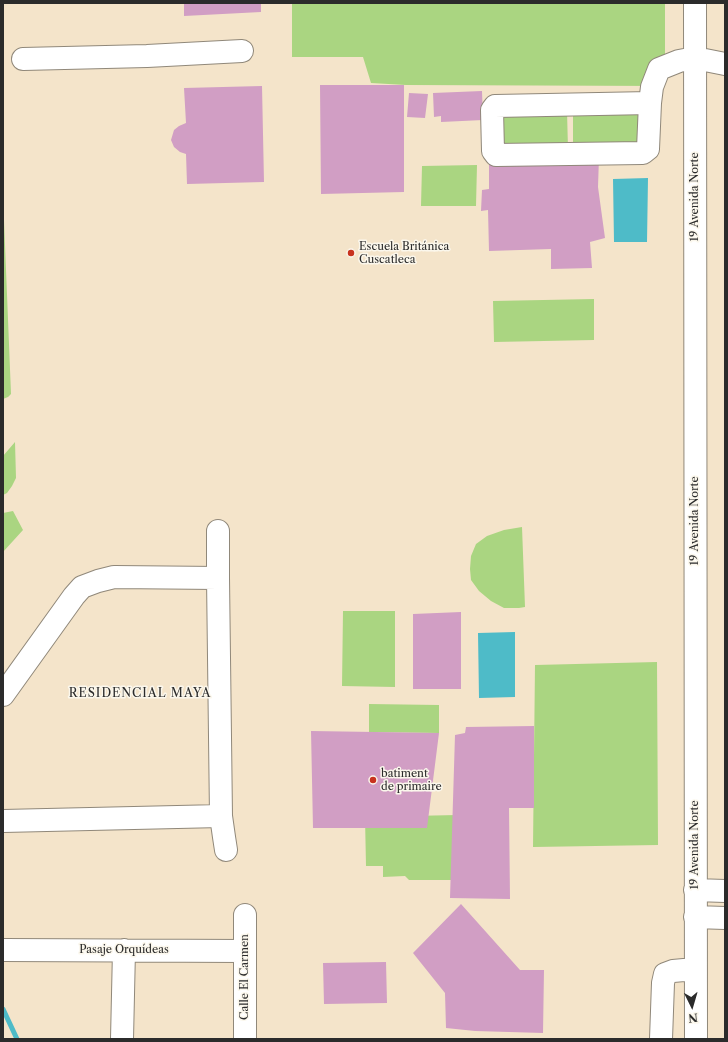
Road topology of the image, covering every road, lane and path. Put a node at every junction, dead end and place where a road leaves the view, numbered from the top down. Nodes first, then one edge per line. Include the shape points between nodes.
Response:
1 (695, 3) edge
2 (242, 52) dead end
3 (695, 58) junction
4 (23, 59) dead end
5 (725, 64) edge
6 (650, 103) junction
7 (218, 531) dead end
8 (218, 578) junction
9 (3, 695) edge
10 (221, 816) junction
11 (3, 821) edge
12 (226, 850) dead end
13 (695, 890) junction
14 (725, 890) edge
15 (245, 916) dead end
16 (695, 917) junction
17 (725, 918) edge
18 (3, 950) edge
19 (124, 950) junction
20 (244, 951) junction
21 (696, 969) junction
22 (122, 1039) edge
23 (244, 1039) edge
24 (661, 1039) edge
25 (696, 1039) edge

1 - 3 street, 19 Avenida Norte
2 - 4 street
3 - 5 street
3 - 6 street via 659,69 652,87
3 - 13 street, 19 Avenida Norte
6 - 6 street via 648,149 643,154 496,155 493,151 492,110 495,106
7 - 8 street
8 - 9 street via 114,577 82,588
8 - 10 street
10 - 11 street
10 - 12 street
13 - 14 street
13 - 16 street, 19 Avenida Norte
15 - 20 street, Calle El Carmen
16 - 17 street
16 - 21 street, 19 Avenida Norte
18 - 19 street, Pasaje Orquídeas
19 - 20 street, Pasaje Orquídeas
19 - 22 street
20 - 23 street, Calle El Carmen
21 - 24 street via 666,974 663,983
21 - 25 street, 19 Avenida Norte

